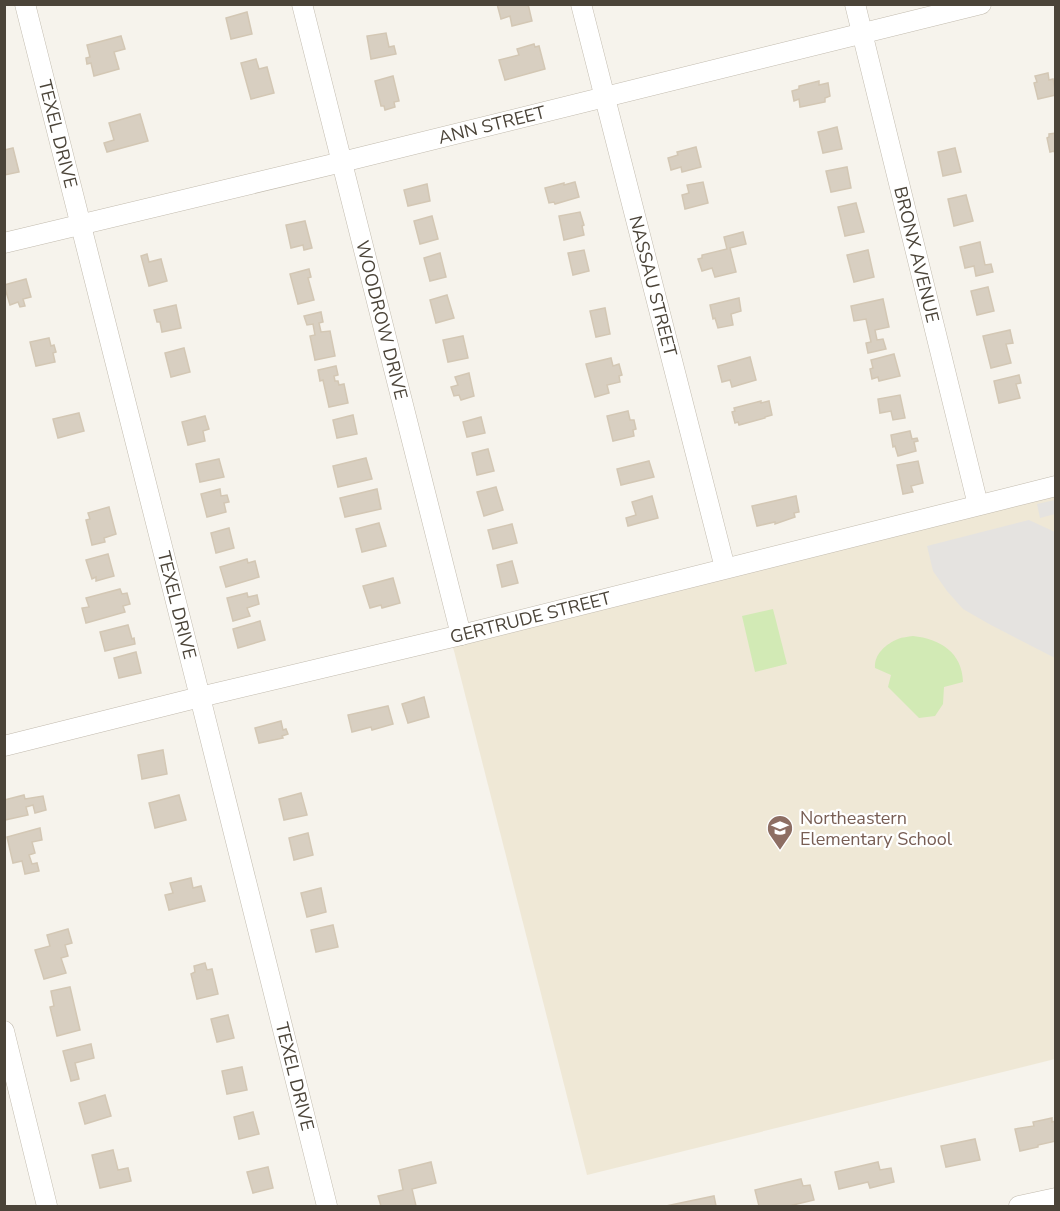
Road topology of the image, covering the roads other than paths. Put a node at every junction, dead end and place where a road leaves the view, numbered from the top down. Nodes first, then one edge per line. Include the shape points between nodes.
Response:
1 (25, 4) edge
2 (302, 4) edge
3 (581, 4) edge
4 (855, 4) edge
5 (981, 4) edge
6 (862, 33) junction
7 (604, 98) junction
8 (342, 162) junction
9 (80, 224) junction
10 (4, 243) edge
11 (1056, 486) edge
12 (978, 505) junction
13 (724, 568) junction
14 (461, 634) junction
15 (200, 697) junction
16 (4, 746) edge
17 (4, 1031) edge
18 (1056, 1198) edge
19 (47, 1206) edge
20 (327, 1206) edge
21 (1019, 1206) edge

1 - 9 street, TEXEL DRIVE
2 - 8 street, WOODROW DRIVE
3 - 7 street, NASSAU STREET
4 - 6 street, BRONX AVENUE
5 - 6 street, ANN STREET
6 - 7 street, ANN STREET
6 - 12 street, BRONX AVENUE
7 - 8 street, ANN STREET
7 - 13 street, NASSAU STREET
8 - 9 street, ANN STREET
8 - 14 street, WOODROW DRIVE
9 - 10 street, ANN STREET
9 - 15 street, TEXEL DRIVE
11 - 12 street, GERTRUDE STREET
12 - 13 street, GERTRUDE STREET
13 - 14 street, GERTRUDE STREET
14 - 15 street, GERTRUDE STREET
15 - 16 street, GERTRUDE STREET
15 - 20 street, TEXEL DRIVE
17 - 19 street
18 - 21 street

